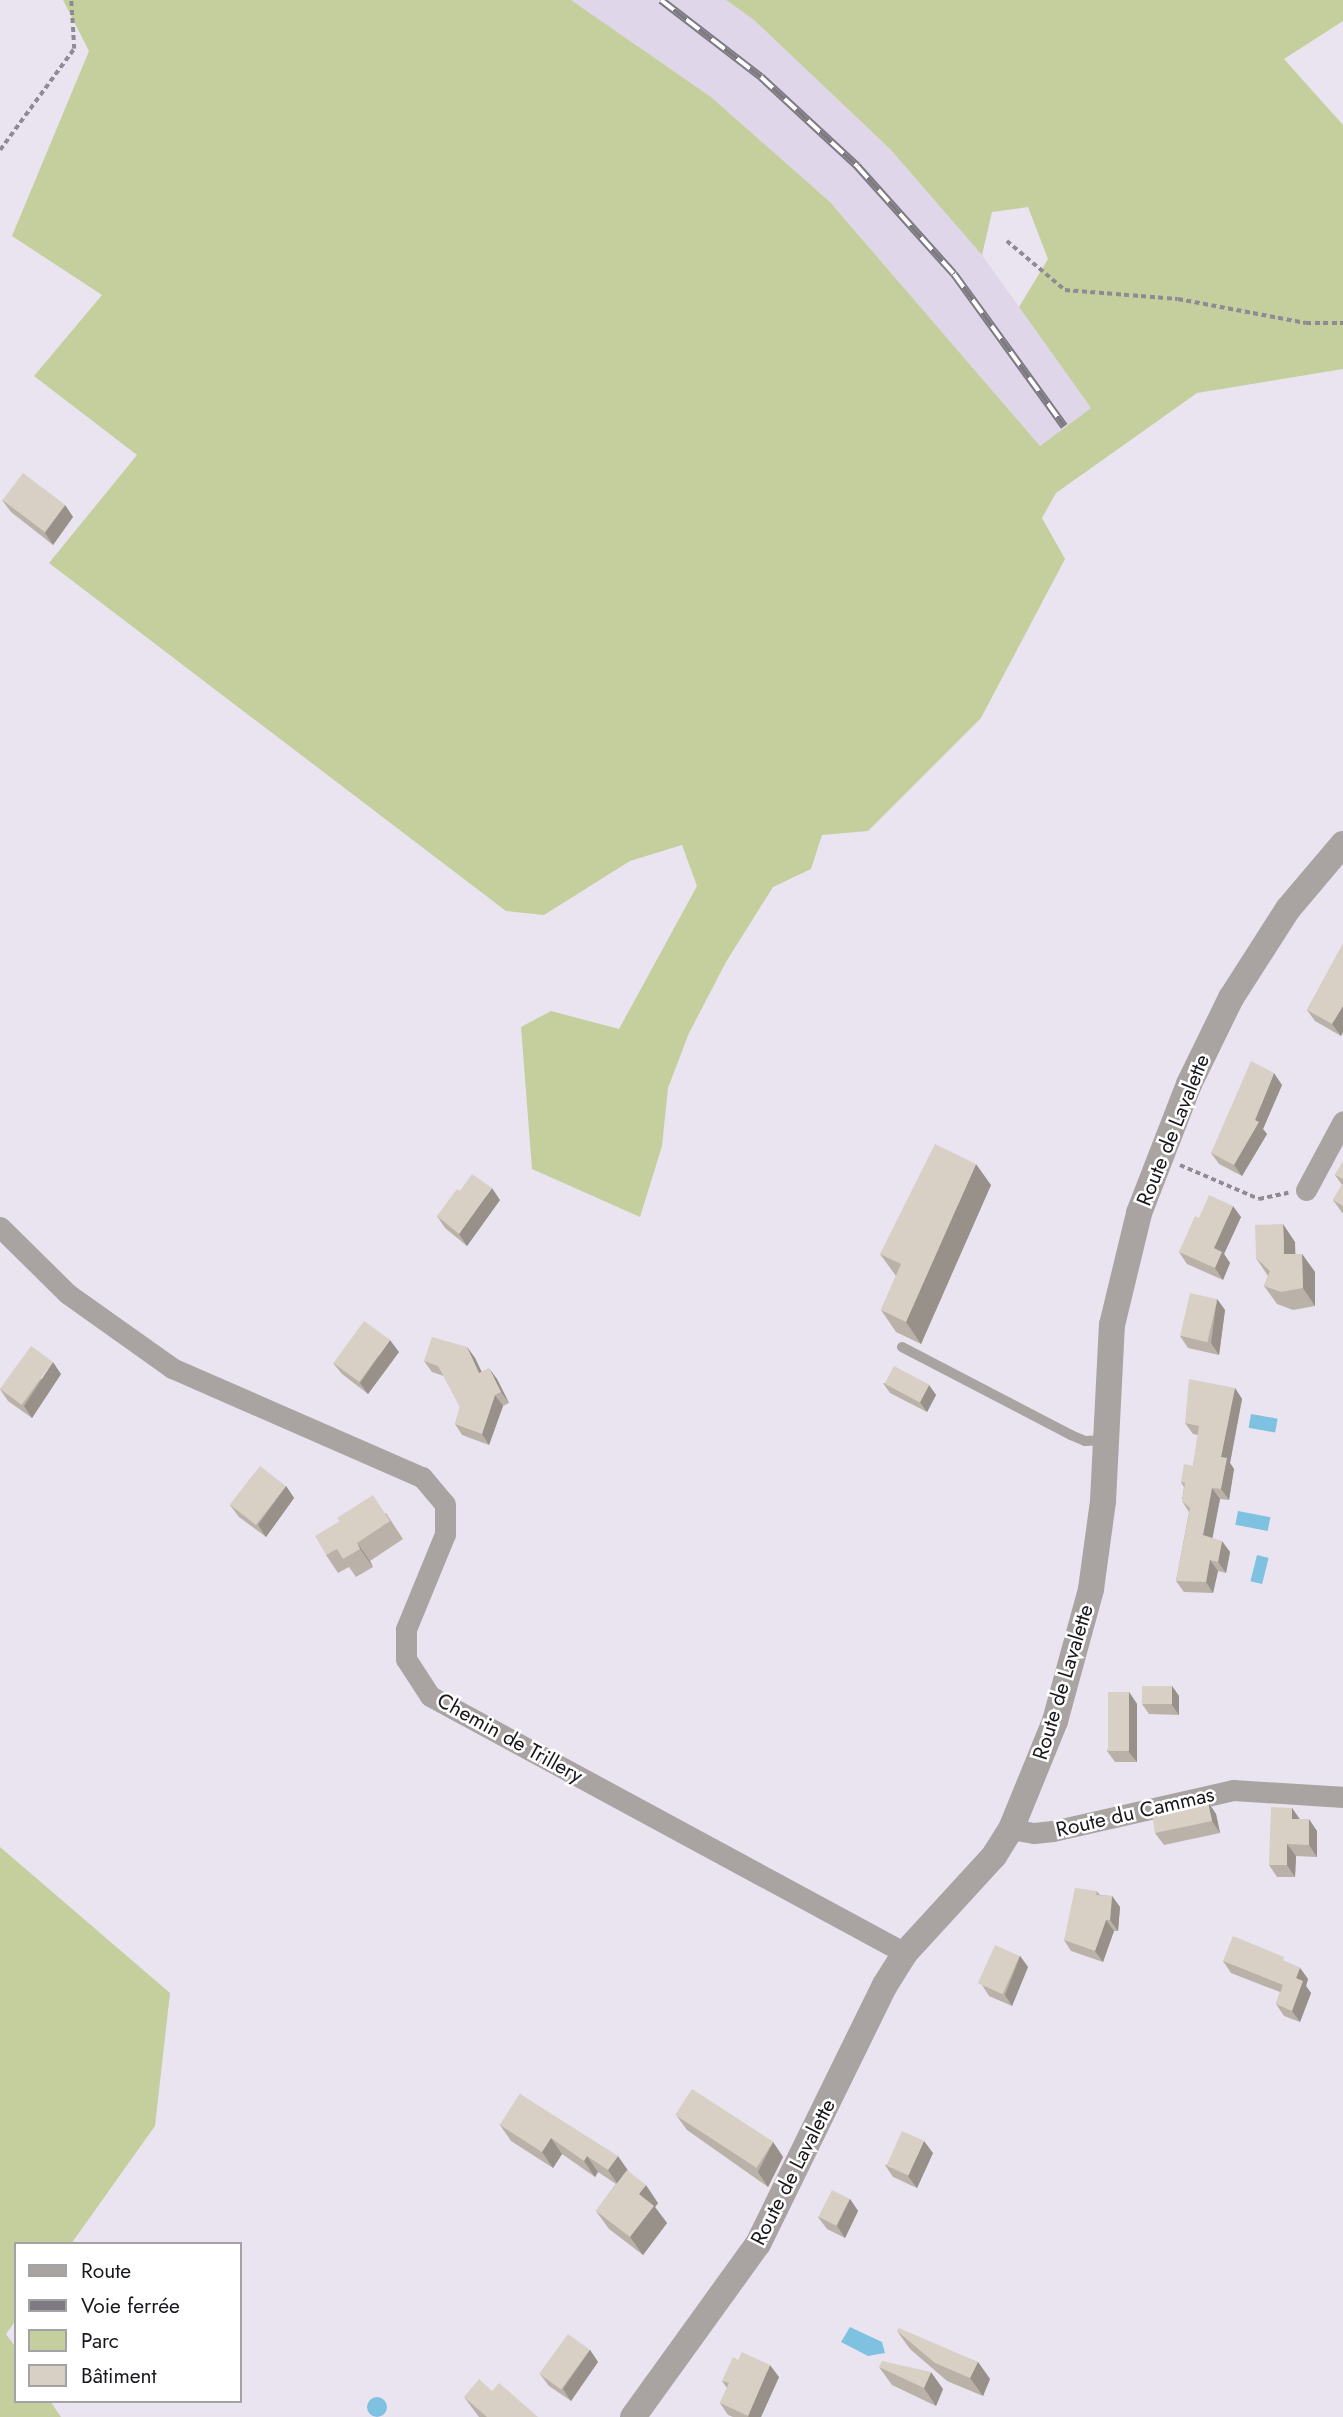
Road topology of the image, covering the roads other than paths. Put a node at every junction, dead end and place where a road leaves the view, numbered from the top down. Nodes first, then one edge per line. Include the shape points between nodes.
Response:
1 (1343, 844) edge
2 (1343, 1121) edge
3 (1306, 1190) road end
4 (0, 1227) edge
5 (902, 1347) dead end
6 (1105, 1440) junction
7 (1343, 1797) edge
8 (1011, 1829) junction
9 (905, 1953) junction
10 (633, 2417) edge

1 - 6 street, Route de Lavalette via 1258,952 1189,1084 1159,1156 1123,1269 1112,1325
2 - 3 street
4 - 9 street, Chemin de Trillery via 68,1294 172,1368 422,1477 445,1504 444,1534 406,1629 406,1659 430,1696
5 - 6 lane via 1085,1441
6 - 8 street, Route de Lavalette via 1101,1527 1078,1647 1055,1721
7 - 8 street, Route du Cammas via 1233,1790 1053,1831
8 - 9 street, Route de Lavalette via 994,1856
9 - 10 street, Route de Lavalette via 758,2244

